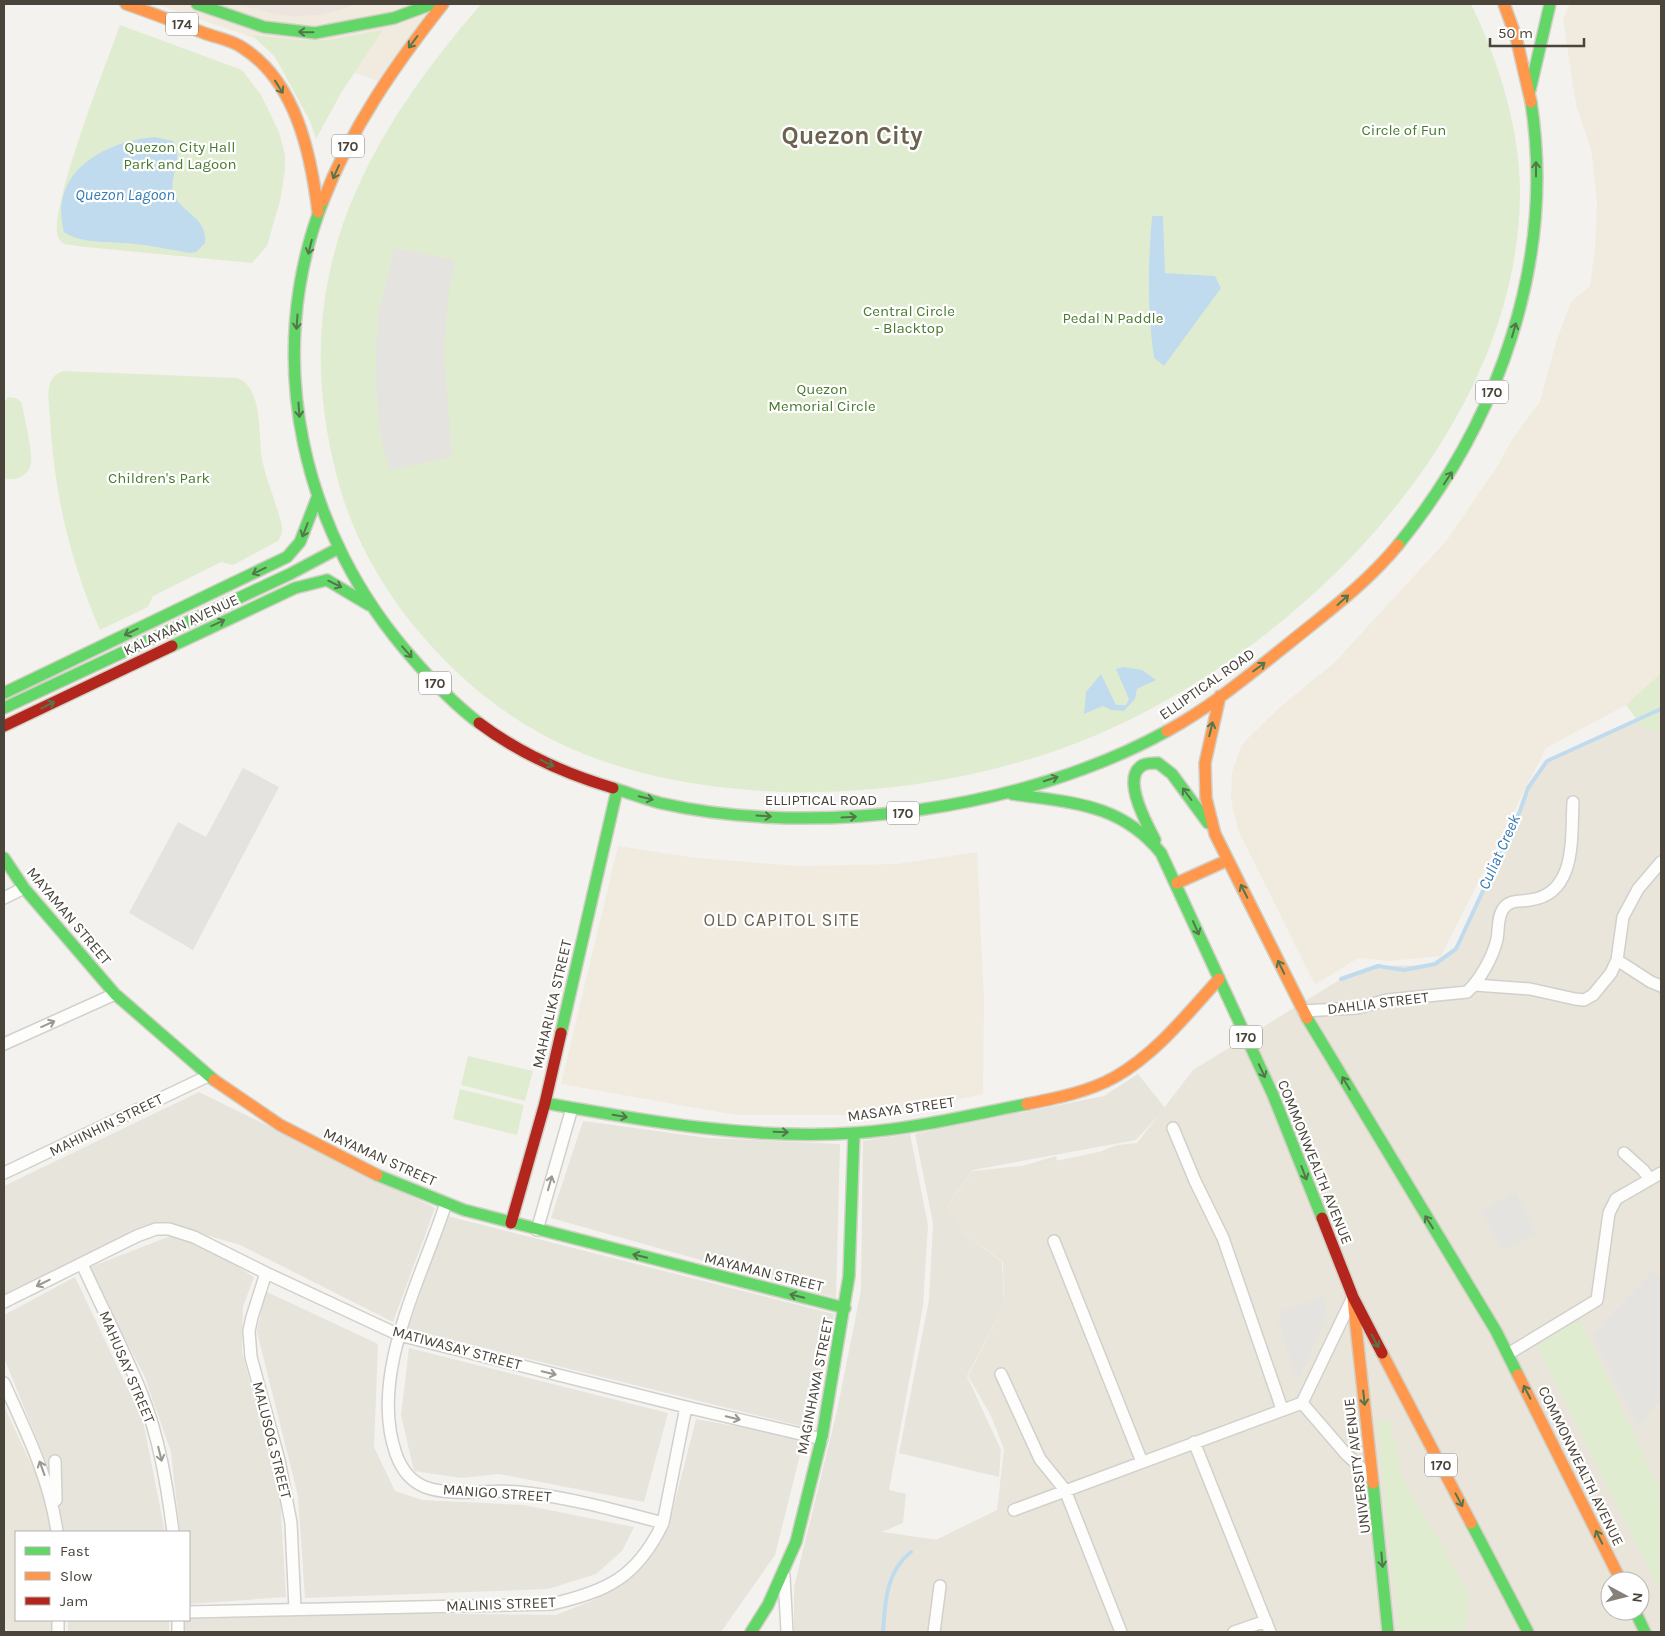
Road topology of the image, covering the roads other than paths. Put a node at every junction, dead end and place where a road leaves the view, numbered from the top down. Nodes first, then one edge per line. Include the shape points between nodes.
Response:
1 (126, 4) edge
2 (197, 4) edge
3 (432, 4) edge
4 (443, 4) edge
5 (1504, 4) edge
6 (1550, 4) edge
7 (1530, 91) junction
8 (318, 212) junction
9 (317, 498) junction
10 (337, 549) junction
11 (287, 557) junction
12 (294, 571) junction
13 (371, 606) junction
14 (4, 693) edge
15 (1220, 696) junction
16 (4, 708) edge
17 (4, 726) edge
18 (617, 790) junction
19 (1004, 792) junction
20 (1573, 802) dead end
21 (1215, 834) junction
22 (1161, 853) junction
23 (4, 858) edge
24 (1228, 860) junction
25 (1661, 862) edge
26 (1177, 883) junction
27 (24, 888) junction
28 (4, 898) edge
29 (1617, 960) junction
30 (1219, 979) junction
31 (1475, 985) junction
32 (1661, 986) edge
33 (115, 994) junction
34 (1303, 1011) junction
35 (4, 1044) edge
36 (208, 1076) junction
37 (545, 1103) junction
38 (572, 1108) junction
39 (1173, 1128) dead end
40 (854, 1132) junction
41 (1624, 1153) dead end
42 (4, 1173) edge
43 (1661, 1173) edge
44 (1650, 1179) junction
45 (446, 1203) junction
46 (511, 1223) junction
47 (537, 1230) junction
48 (1054, 1241) dead end
49 (82, 1264) junction
50 (266, 1273) junction
51 (1352, 1298) junction
52 (4, 1302) edge
53 (845, 1308) junction
54 (400, 1335) junction
55 (1508, 1354) junction
56 (1001, 1374) dead end
57 (4, 1383) edge
58 (1302, 1402) junction
59 (686, 1407) junction
60 (1282, 1410) junction
61 (822, 1439) junction
62 (1194, 1442) junction
63 (54, 1461) edge
64 (1142, 1462) junction
65 (1372, 1478) junction
66 (1065, 1490) junction
67 (1014, 1510) dead end
68 (663, 1523) junction
69 (57, 1531) edge
70 (57, 1531) edge
71 (173, 1531) edge
72 (1616, 1571) edge
73 (784, 1576) junction
74 (940, 1586) dead end
75 (295, 1609) junction
76 (190, 1612) edge
77 (1266, 1621) junction
78 (751, 1632) edge
79 (787, 1632) edge
80 (934, 1632) edge
81 (1121, 1632) edge
82 (1234, 1632) edge
83 (1270, 1632) edge
84 (1388, 1632) edge
85 (1528, 1632) edge

1 -> 8 main road, 174 via 238,45 265,66 283,93 305,143
3 -> 2 main road, 174 via 380,21 307,33 253,24
4 -> 8 main road, ELLIPTICAL ROAD / 170 via 377,94 355,132
5 - 7 main road, ELLIPTICAL ROAD / 170
6 - 7 main road
15 -> 7 main road, ELLIPTICAL ROAD / 170 via 1333,609 1385,559 1431,504 1471,438 1508,351 1529,264 1536,166
8 -> 9 main road, ELLIPTICAL ROAD / 170 via 301,282 295,362 304,448
9 - 10 main road, ELLIPTICAL ROAD / 170
9 -> 11 main road, KALAYAAN AVENUE via 300,542
10 - 12 main road, KALAYAAN AVENUE
10 - 13 main road, ELLIPTICAL ROAD / 170
11 - 12 main road via 297,561
11 -> 14 main road, KALAYAAN AVENUE
12 - 16 main road, KALAYAAN AVENUE
17 -> 13 main road, KALAYAAN AVENUE via 304,585 327,580
13 -> 18 main road, ELLIPTICAL ROAD / 170 via 422,669 484,727 549,765
19 -> 15 main road, ELLIPTICAL ROAD / 170 via 1048,781 1107,759 1167,730
21 -> 15 main road, COMMONWEALTH AVENUE via 1206,798 1205,763
18 -> 19 main road, ELLIPTICAL ROAD / 170 via 694,808 800,818 902,813
18 - 37 main road, MAHARLIKA STREET
19 - 22 main road, COMMONWEALTH AVENUE / 170 via 1089,806 1113,815 1144,833
20 - 31 street via 1569,866 1552,892 1530,900 1517,900 1504,907 1499,915 1493,950
21 -> 22 main road via 1172,774 1158,763 1145,764 1133,778 1133,787
21 - 24 main road, COMMONWEALTH AVENUE
22 - 26 main road, COMMONWEALTH AVENUE / 170
23 - 27 main road, MAYAMAN STREET
24 - 26 main road
34 -> 24 main road, COMMONWEALTH AVENUE
25 - 29 street, DAHLIA STREET via 1638,889 1623,917
26 -> 30 main road, COMMONWEALTH AVENUE / 170
27 - 28 street
27 - 33 main road, MAYAMAN STREET
29 - 31 street, DAHLIA STREET via 1599,990 1584,1000 1530,989
29 - 32 street
30 - 40 main road, MASAYA STREET via 1155,1049 1134,1065 1092,1088 1072,1095 911,1126
30 -> 51 main road, COMMONWEALTH AVENUE / 170 via 1273,1095
31 - 34 street, DAHLIA STREET via 1462,994 1401,998 1339,1010
35 -> 33 street
33 - 36 main road, MAYAMAN STREET
55 -> 34 main road, COMMONWEALTH AVENUE
36 - 42 street, MAHINHIN STREET
36 - 45 main road, MAYAMAN STREET via 309,1141 361,1168
37 - 38 main road, MASAYA STREET
37 - 46 main road, MAHARLIKA STREET
38 -> 40 main road, MASAYA STREET via 717,1128
47 -> 38 street
39 - 60 street via 1223,1238
40 - 53 main road, MAGINHAWA STREET via 850,1263
41 - 44 street
43 - 44 street
44 - 55 street via 1616,1198 1612,1204 1597,1300
45 - 46 main road, MAYAMAN STREET
45 - 54 street, MANIGO STREET
46 - 47 main road, MAYAMAN STREET
53 -> 47 main road, MAYAMAN STREET
48 - 64 street
49 - 50 street, MATIWASAY STREET via 137,1236 156,1229 169,1229 194,1237
49 -> 52 street, MATIWASAY STREET
49 -> 71 street, MAHUSAY STREET via 149,1415 164,1472
50 - 54 street, MATIWASAY STREET
50 - 75 street, MALUSOG STREET via 252,1317 251,1357 292,1523
51 - 58 street
51 -> 65 main road, UNIVERSITY AVENUE
51 -> 85 main road, COMMONWEALTH AVENUE / 170
53 - 61 main road, MAGINHAWA STREET
54 -> 59 street, MATIWASAY STREET
54 - 68 street, MANIGO STREET via 391,1370 389,1424 399,1464 411,1479 426,1487 445,1491 502,1490 547,1495
72 -> 55 main road, COMMONWEALTH AVENUE
56 - 66 street via 1040,1459
69 -> 57 street via 53,1503 41,1465
58 - 60 street
58 - 65 street via 1346,1454
59 -> 61 street, MATIWASAY STREET
59 - 68 street, MALINIS STREET
60 - 62 street
61 - 73 main road, MAGINHAWA STREET
62 - 64 street
62 - 77 street
63 - 70 street
64 - 66 street
65 -> 84 main road, UNIVERSITY AVENUE
66 - 67 street
66 - 81 street
68 - 75 street, MALINIS STREET via 643,1555 619,1579 594,1593 552,1604
73 - 78 main road, MAGINHAWA STREET
73 - 79 street
74 - 80 street
75 - 76 street, MALINIS STREET
77 - 82 street
77 - 83 street

